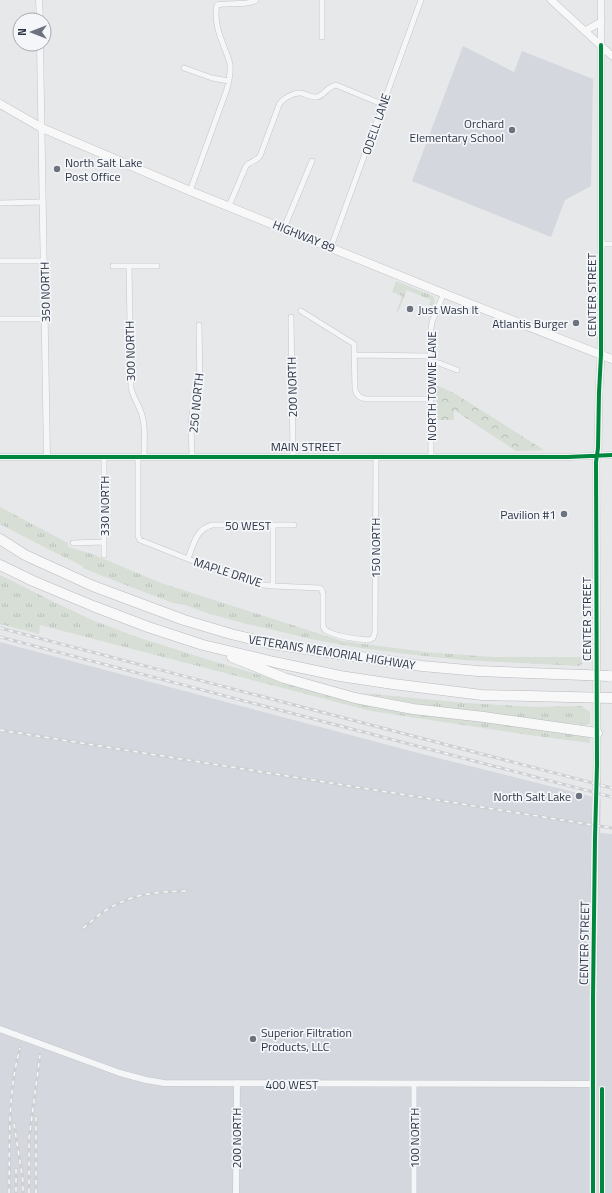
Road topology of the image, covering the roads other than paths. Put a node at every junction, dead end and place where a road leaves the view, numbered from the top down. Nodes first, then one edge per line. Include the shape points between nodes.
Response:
1 (39, 0) edge
2 (256, 0) edge
3 (322, 0) edge
4 (421, 0) edge
5 (551, 0) edge
6 (601, 0) edge
7 (40, 12) edge
8 (601, 22) junction
9 (585, 31) junction
10 (322, 37) dead end
11 (601, 46) junction
12 (40, 52) edge
13 (612, 56) edge
14 (184, 68) dead end
15 (229, 81) junction
16 (0, 104) edge
17 (382, 104) junction
18 (42, 128) junction
19 (312, 161) dead end
20 (190, 191) junction
21 (43, 202) junction
22 (0, 203) edge
23 (230, 206) junction
24 (284, 228) junction
25 (601, 244) junction
26 (612, 244) edge
27 (330, 247) junction
28 (44, 260) junction
29 (0, 261) edge
30 (113, 266) dead end
31 (129, 266) junction
32 (157, 266) dead end
33 (444, 293) junction
34 (301, 311) dead end
35 (291, 317) dead end
36 (0, 319) edge
37 (45, 319) junction
38 (199, 325) dead end
39 (354, 355) junction
40 (602, 355) junction
41 (430, 356) junction
42 (612, 359) edge
43 (430, 362) junction
44 (457, 370) dead end
45 (430, 398) junction
46 (612, 454) edge
47 (597, 455) junction
48 (293, 456) junction
49 (376, 456) junction
50 (431, 456) junction
51 (0, 457) edge
52 (47, 457) junction
53 (104, 457) junction
54 (141, 457) junction
55 (192, 457) junction
56 (273, 525) junction
57 (294, 525) dead end
58 (0, 539) edge
59 (139, 539) joint
60 (104, 542) junction
61 (73, 543) dead end
62 (104, 555) dead end
63 (188, 559) junction
64 (0, 565) edge
65 (273, 586) junction
66 (323, 628) joint
67 (203, 645) junction
68 (611, 675) edge
69 (612, 698) edge
70 (597, 733) junction
71 (0, 1029) edge
72 (236, 1083) junction
73 (414, 1084) junction
74 (593, 1084) junction
75 (236, 1193) edge
76 (414, 1193) edge
77 (593, 1193) edge

1 - 7 street
2 - 15 street via 251,3 217,4 216,22 230,64
3 - 10 street
4 - 17 street, ODELL LANE
5 - 9 main road
6 - 8 street, CENTER STREET
8 - 9 main road
8 - 11 street, CENTER STREET
9 - 11 main road
11 - 13 main road
11 - 25 main road, CENTER STREET
12 - 18 street, 350 NORTH
14 - 15 street
15 - 20 street
16 - 18 main road, HIGHWAY 89
17 - 23 street via 336,86 329,87 318,97 298,93 282,100 260,156 246,166
17 - 27 street, ODELL LANE
18 - 20 main road, HIGHWAY 89
18 - 21 street, 350 NORTH
19 - 24 street
20 - 23 main road, HIGHWAY 89
21 - 22 street
21 - 28 street, 350 NORTH
23 - 24 main road, HIGHWAY 89
24 - 27 main road, HIGHWAY 89
25 - 26 street
25 - 40 main road, CENTER STREET
27 - 33 main road, HIGHWAY 89
28 - 29 street
28 - 37 street, 350 NORTH
30 - 31 street
31 - 32 street
31 - 54 street, 300 NORTH via 130,384 144,420
33 - 40 main road, HIGHWAY 89
33 - 41 street, NORTH TOWNE LANE via 431,326
34 - 39 street via 352,342
35 - 48 street, 200 NORTH
36 - 37 street
37 - 52 street, 350 NORTH
38 - 55 street, 250 NORTH via 200,388 192,417
39 - 41 street
39 - 45 street via 355,389 360,397
40 - 42 main road, HIGHWAY 89
40 - 47 main road, CENTER STREET via 598,392
41 - 43 street, NORTH TOWNE LANE
43 - 44 street
43 - 45 street, NORTH TOWNE LANE
45 - 50 street, NORTH TOWNE LANE
46 - 47 street, MAIN STREET
47 - 50 street, MAIN STREET
47 - 70 main road, CENTER STREET
48 - 49 street, MAIN STREET
48 - 55 street, MAIN STREET
49 - 50 street, MAIN STREET
49 - 66 street, 150 NORTH via 374,636 366,640 328,632
51 - 52 street, MAIN STREET
52 - 53 street, MAIN STREET
53 - 54 street, MAIN STREET
53 - 60 street, 330 NORTH
54 - 55 street, MAIN STREET
54 - 59 street, 300 NORTH
56 - 57 street, 50 WEST
56 - 63 street, 50 WEST via 212,525 204,528 196,536
56 - 65 street
58 - 68 highway, VETERANS MEMORIAL HIGHWAY, bridge via 25,555 93,586 184,620 272,644 422,666 478,671
59 - 63 street, MAPLE DRIVE
60 - 61 street
60 - 62 street, 330 NORTH
63 - 65 street, MAPLE DRIVE via 260,584
64 - 67 highway, VETERANS MEMORIAL HIGHWAY via 93,606
65 - 66 street, MAPLE DRIVE via 321,588
67 - 69 highway, VETERANS MEMORIAL HIGHWAY, bridge via 333,674 393,684 482,695
67 - 70 highway via 284,678 355,698 413,709
70 - 74 main road, CENTER STREET
71 - 72 street, 400 WEST via 138,1078 174,1083
72 - 73 street, 400 WEST
72 - 75 street, 200 NORTH
73 - 74 street, 400 WEST
73 - 76 street, 100 NORTH
74 - 77 main road, CENTER STREET

